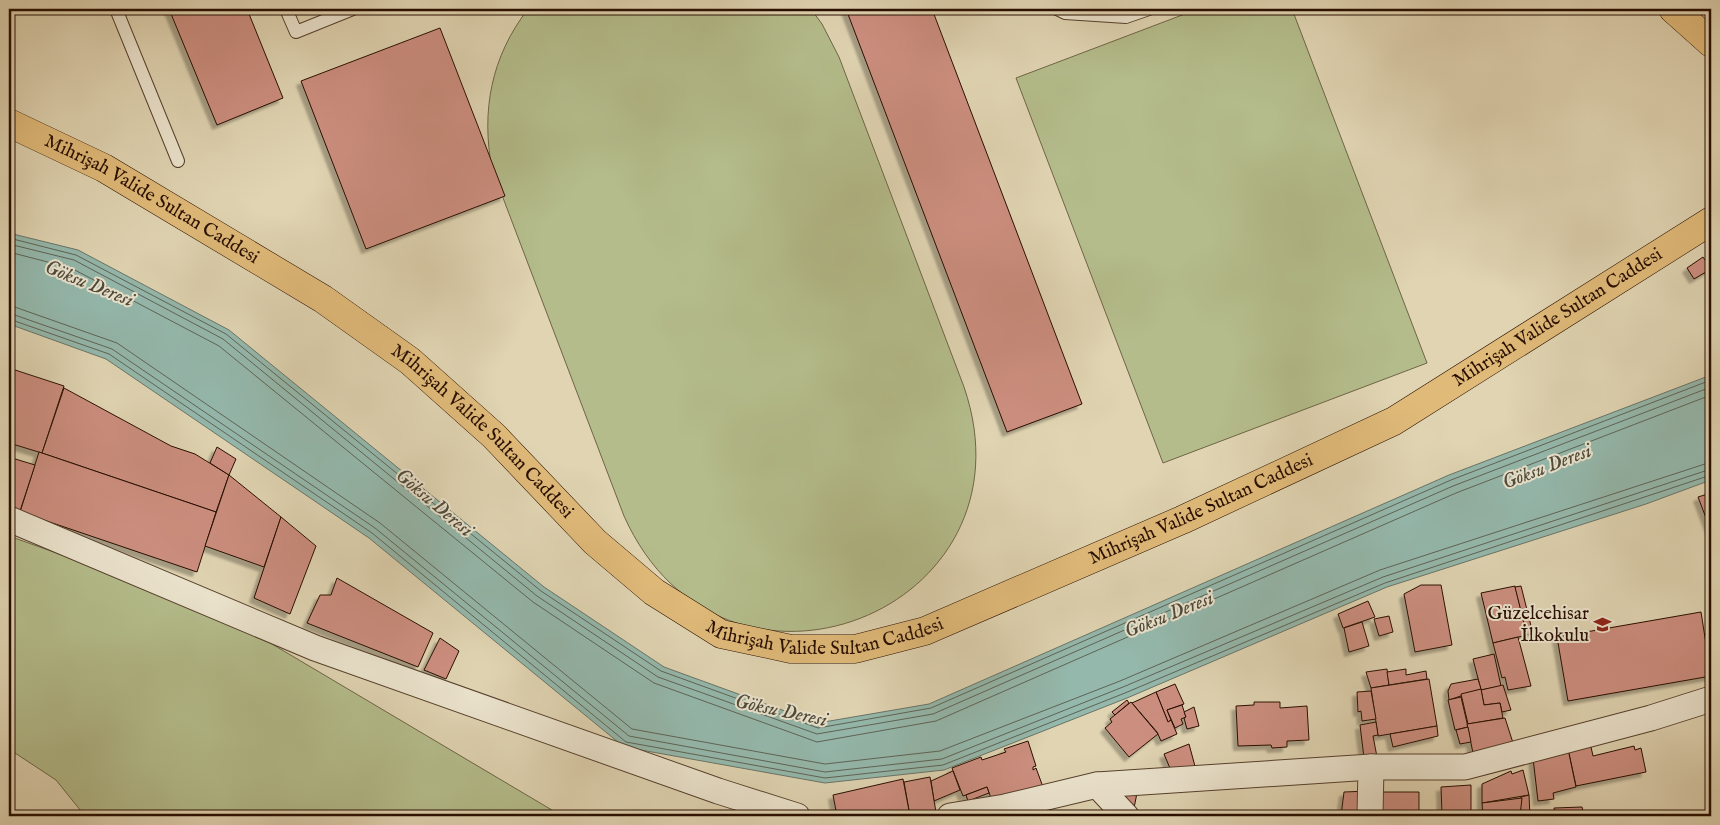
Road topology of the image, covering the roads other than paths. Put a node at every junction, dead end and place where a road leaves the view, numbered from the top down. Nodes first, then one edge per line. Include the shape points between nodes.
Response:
1 (116, 9) edge
2 (286, 9) edge
3 (353, 9) edge
4 (1057, 9) edge
5 (1149, 9) edge
6 (1674, 9) edge
7 (1711, 43) edge
8 (9, 123) edge
9 (178, 161) dead end
10 (1710, 220) edge
11 (9, 519) edge
12 (1711, 699) edge
13 (1371, 767) junction
14 (1097, 785) junction
15 (797, 816) edge
16 (950, 816) edge
17 (1126, 816) edge
18 (1370, 816) edge

1 - 9 lane
2 - 3 lane via 296,32
4 - 5 lane via 1065,13 1126,17
6 - 7 main road
8 - 10 main road, Mihrişah Valide Sultan Caddesi via 112,173 322,299 410,361 494,436 595,542 654,592 721,634 791,649 855,649 925,631 1199,512 1394,421
11 - 15 street via 315,648
12 - 13 street via 1465,767
13 - 14 street
13 - 18 street
14 - 16 street via 1005,807
14 - 17 street

